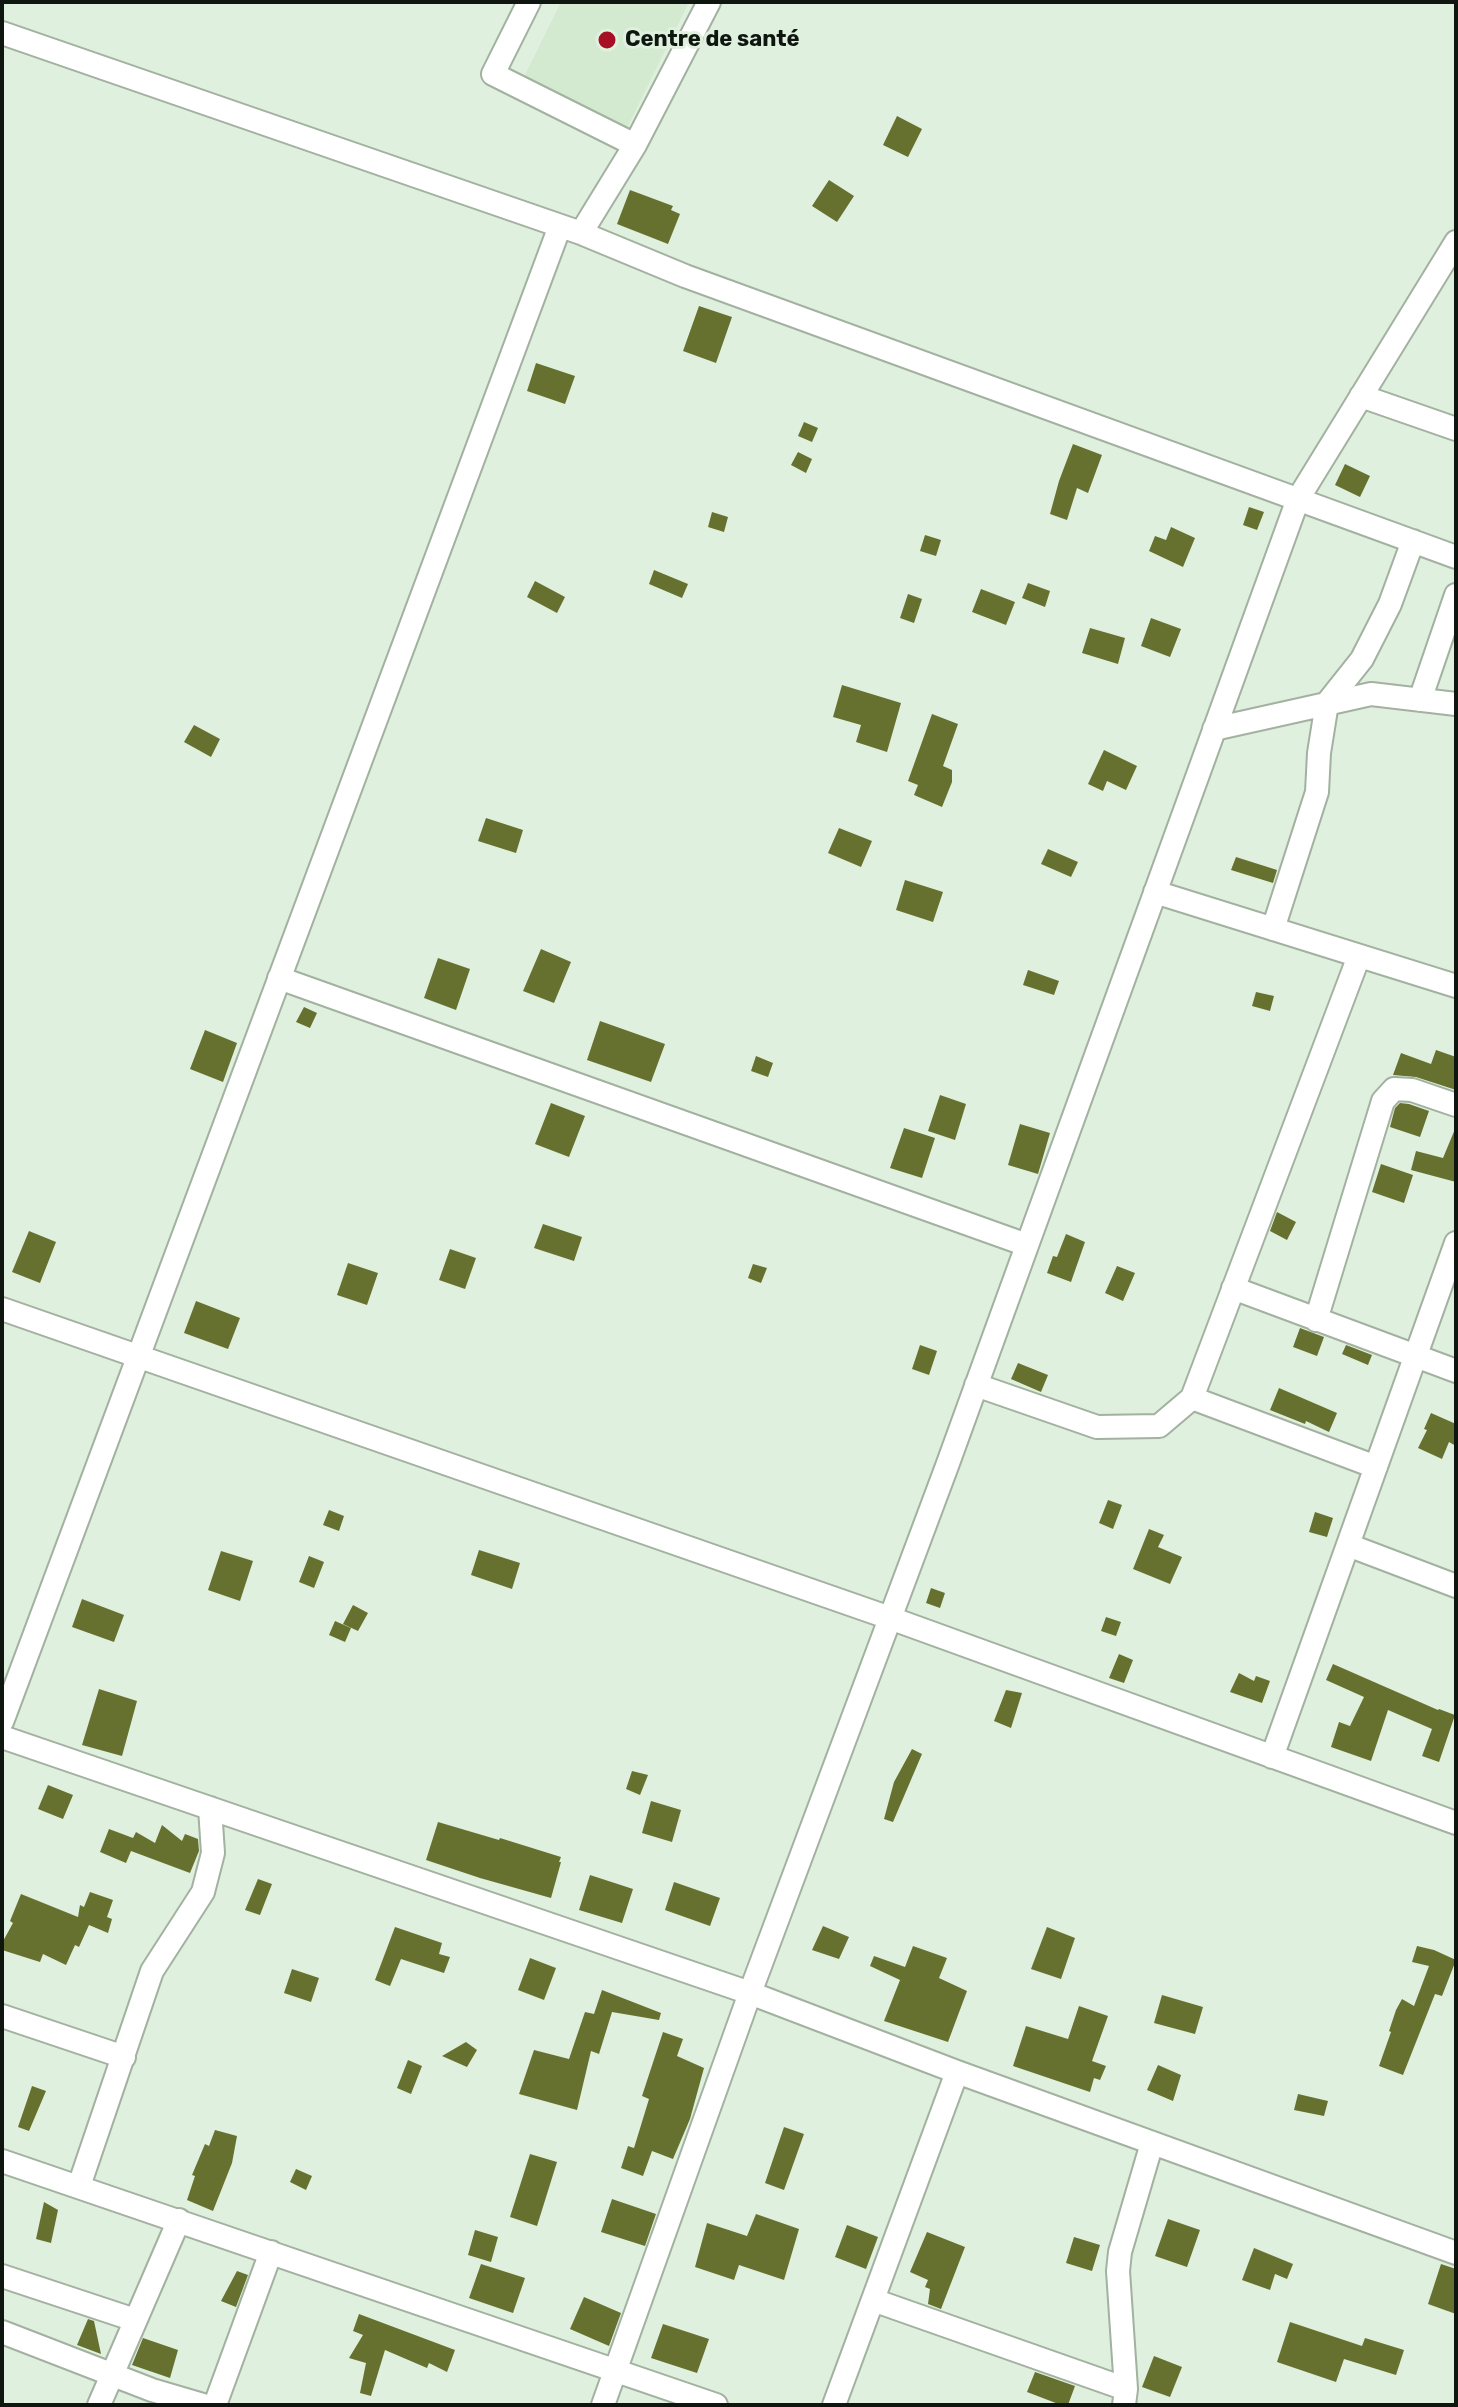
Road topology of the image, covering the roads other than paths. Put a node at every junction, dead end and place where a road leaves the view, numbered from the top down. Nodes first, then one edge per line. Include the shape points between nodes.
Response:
1 (529, 2) edge
2 (709, 2) edge
3 (2, 33) edge
4 (635, 145) junction
5 (571, 230) junction
6 (1456, 242) edge
7 (1361, 396) junction
8 (1456, 429) edge
9 (1298, 499) junction
10 (1413, 541) junction
11 (1456, 557) edge
12 (1456, 595) edge
13 (1420, 700) junction
14 (1327, 703) junction
15 (1456, 704) edge
16 (1214, 729) junction
17 (1155, 892) junction
18 (1273, 929) junction
19 (1359, 956) junction
20 (279, 978) junction
21 (1456, 986) edge
22 (1456, 1105) edge
23 (1456, 1243) edge
24 (1027, 1245) junction
25 (1233, 1288) junction
26 (2, 1309) edge
27 (1316, 1320) junction
28 (137, 1356) junction
29 (1416, 1357) junction
30 (1456, 1371) edge
31 (976, 1385) junction
32 (1192, 1398) junction
33 (1376, 1467) junction
34 (1348, 1545) junction
35 (1456, 1586) edge
36 (890, 1618) junction
37 (2, 1722) edge
38 (2, 1737) edge
39 (1272, 1757) junction
40 (210, 1808) junction
41 (1456, 1823) edge
42 (750, 1993) junction
43 (2, 2016) edge
44 (124, 2057) junction
45 (957, 2072) junction
46 (1152, 2143) junction
47 (2, 2161) edge
48 (79, 2186) junction
49 (179, 2220) junction
50 (271, 2252) junction
51 (1456, 2253) edge
52 (2, 2276) edge
53 (873, 2300) junction
54 (135, 2320) junction
55 (2, 2332) edge
56 (615, 2369) junction
57 (112, 2374) junction
58 (1125, 2397) edge
59 (99, 2405) edge
60 (203, 2405) edge
61 (215, 2405) edge
62 (603, 2405) edge
63 (716, 2405) edge
64 (834, 2405) edge

1 - 4 street via 493,74
2 - 4 street
3 - 5 street
4 - 5 street
5 - 9 street
5 - 20 street
6 - 7 street
7 - 8 street
7 - 9 street
9 - 10 street
9 - 16 street
10 - 11 street
10 - 14 street via 1362,659
12 - 13 street
13 - 14 street via 1371,694
13 - 15 street
14 - 16 street
14 - 18 street via 1317,792
16 - 17 street
17 - 18 street
17 - 24 street
18 - 19 street
19 - 21 street
19 - 25 street
20 - 24 street
20 - 28 street
22 - 27 street via 1394,1089 1383,1101
23 - 29 street
24 - 31 street
25 - 27 street
25 - 32 street
26 - 28 street
27 - 29 street
28 - 36 street
28 - 37 street
29 - 30 street
29 - 33 street
31 - 32 street via 1097,1427 1159,1426
31 - 36 street
32 - 33 street
33 - 34 street
34 - 35 street
34 - 39 street
36 - 39 street
36 - 42 street
38 - 40 street
39 - 41 street
40 - 42 street
40 - 44 street via 213,1853 203,1892 152,1971
42 - 45 street
42 - 56 street
43 - 44 street
44 - 48 street
45 - 46 street
45 - 53 street
46 - 51 street
46 - 58 street via 1120,2252
47 - 48 street
48 - 49 street
49 - 50 street
49 - 54 street
50 - 56 street
50 - 61 street
52 - 54 street
53 - 58 street
53 - 64 street
54 - 57 street
55 - 57 street
56 - 62 street
56 - 63 street
57 - 59 street
57 - 60 street

